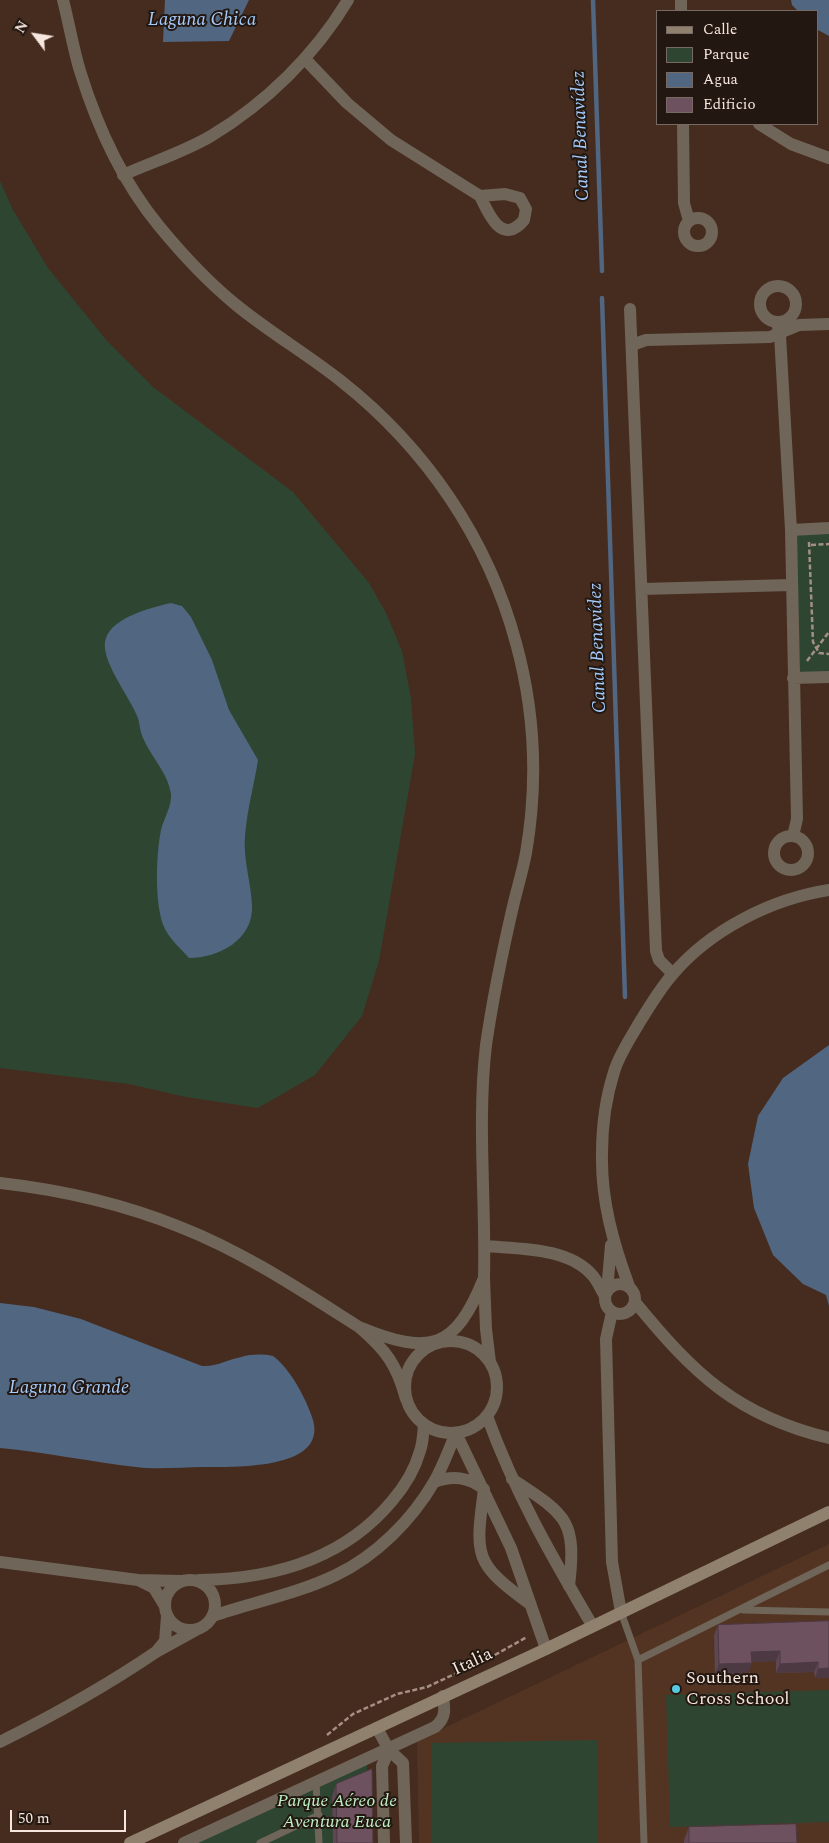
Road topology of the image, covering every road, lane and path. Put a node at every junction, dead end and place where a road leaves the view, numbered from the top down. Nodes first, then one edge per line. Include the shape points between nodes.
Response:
1 (63, 0) edge
2 (348, 0) edge
3 (305, 59) junction
4 (683, 125) edge
5 (761, 125) edge
6 (829, 158) edge
7 (123, 175) junction
8 (480, 196) dead end
9 (689, 221) dead end
10 (630, 309) dead end
11 (829, 324) edge
12 (779, 329) junction
13 (632, 345) junction
14 (829, 528) edge
15 (791, 530) junction
16 (829, 544) edge
17 (791, 585) junction
18 (642, 589) junction
19 (829, 632) edge
20 (816, 650) junction
21 (829, 654) edge
22 (829, 677) edge
23 (793, 678) junction
24 (793, 836) dead end
25 (829, 890) edge
26 (673, 974) junction
27 (0, 1183) edge
28 (611, 1232) junction
29 (485, 1246) junction
30 (484, 1278) junction
31 (628, 1286) junction
32 (606, 1294) junction
33 (635, 1302) junction
34 (612, 1312) junction
35 (360, 1327) junction
36 (437, 1343) junction
37 (490, 1362) junction
38 (406, 1399) junction
39 (487, 1416) junction
40 (424, 1425) junction
41 (456, 1433) junction
42 (829, 1438) edge
43 (511, 1478) junction
44 (434, 1482) junction
45 (484, 1489) junction
46 (829, 1512) edge
47 (0, 1562) edge
48 (829, 1565) edge
49 (138, 1580) junction
50 (199, 1580) junction
51 (181, 1581) junction
52 (569, 1586) junction
53 (530, 1604) junction
54 (740, 1610) junction
55 (166, 1611) junction
56 (621, 1612) junction
57 (829, 1612) edge
58 (213, 1616) junction
59 (592, 1625) junction
60 (198, 1629) junction
61 (533, 1634) dead end
62 (546, 1649) junction
63 (156, 1652) junction
64 (638, 1660) junction
65 (443, 1696) junction
66 (377, 1728) junction
67 (325, 1736) dead end
68 (0, 1742) edge
69 (389, 1750) junction
70 (316, 1782) junction
71 (319, 1815) junction
72 (188, 1842) edge
73 (130, 1843) edge
74 (260, 1843) edge
75 (319, 1843) edge
76 (384, 1843) edge
77 (406, 1843) edge
78 (644, 1843) edge

1 - 7 street via 80,70
2 - 3 street
3 - 7 street via 274,89 211,136
3 - 8 street via 347,103 392,140
4 - 9 street via 684,203
5 - 6 street via 791,144
7 - 29 street via 158,225 197,269 236,305 340,380 394,428 437,478 462,514 501,595 517,644 526,688 534,758 526,856 497,978 486,1048 483,1106
10 - 13 street
11 - 12 street
12 - 13 street via 770,337 646,340
12 - 15 street
13 - 18 street
14 - 15 street
15 - 17 street
16 - 20 path via 810,545 813,642
17 - 18 street
17 - 23 street
18 - 26 street via 656,951 659,960
19 - 20 path
20 - 21 path
20 - 23 path
22 - 23 street
23 - 24 street via 797,819
25 - 26 street via 789,900 740,921 710,941
26 - 28 street via 653,1000 614,1071 602,1152 604,1195
27 - 35 street via 121,1206 181,1227 290,1283
28 - 31 street
28 - 32 street
29 - 30 street
29 - 32 street via 538,1251 570,1260 592,1275
30 - 36 street via 464,1318
30 - 37 street
31 - 32 street via 615,1285
31 - 33 street via 634,1293
32 - 34 street via 606,1305
33 - 34 street via 626,1313
33 - 42 street via 693,1368 734,1400 784,1425
34 - 56 street via 606,1339 612,1562
35 - 36 street via 404,1342
35 - 38 street via 389,1356
36 - 37 street via 452,1340 467,1343
36 - 38 street via 424,1349 407,1371
37 - 39 street via 496,1375 497,1390
38 - 40 street via 416,1418
39 - 41 street via 478,1425
39 - 43 street
40 - 41 street
40 - 50 street via 414,1468 378,1518 356,1536 302,1565 243,1578
41 - 44 street
41 - 45 street
43 - 52 street via 538,1534
43 - 52 street via 548,1502 563,1519 573,1552
44 - 45 street via 455,1477 476,1482
44 - 58 street via 386,1541 336,1576
45 - 53 street via 511,1548
45 - 53 street via 478,1538 484,1561 495,1577
46 - 56 street, Italia
47 - 49 street
48 - 54 lane
49 - 51 street
49 - 55 street via 154,1588
50 - 51 street
50 - 58 street via 212,1591 215,1599
51 - 55 street via 169,1591
52 - 59 street
53 - 62 street
54 - 57 lane
54 - 64 lane
55 - 60 street via 177,1626
55 - 63 street via 165,1641
56 - 59 street, Italia
56 - 64 lane
58 - 60 street
59 - 62 street, Italia
60 - 63 street
61 - 67 path via 427,1687 397,1694 353,1714
62 - 65 street, Italia
63 - 68 street via 112,1682
64 - 78 lane
65 - 66 street, Italia
65 - 69 street via 445,1713 442,1721
66 - 69 street
66 - 73 street, Italia
69 - 70 street
69 - 76 street via 382,1766
69 - 77 street via 403,1763
70 - 71 lane
70 - 72 street
71 - 74 lane
71 - 75 lane

